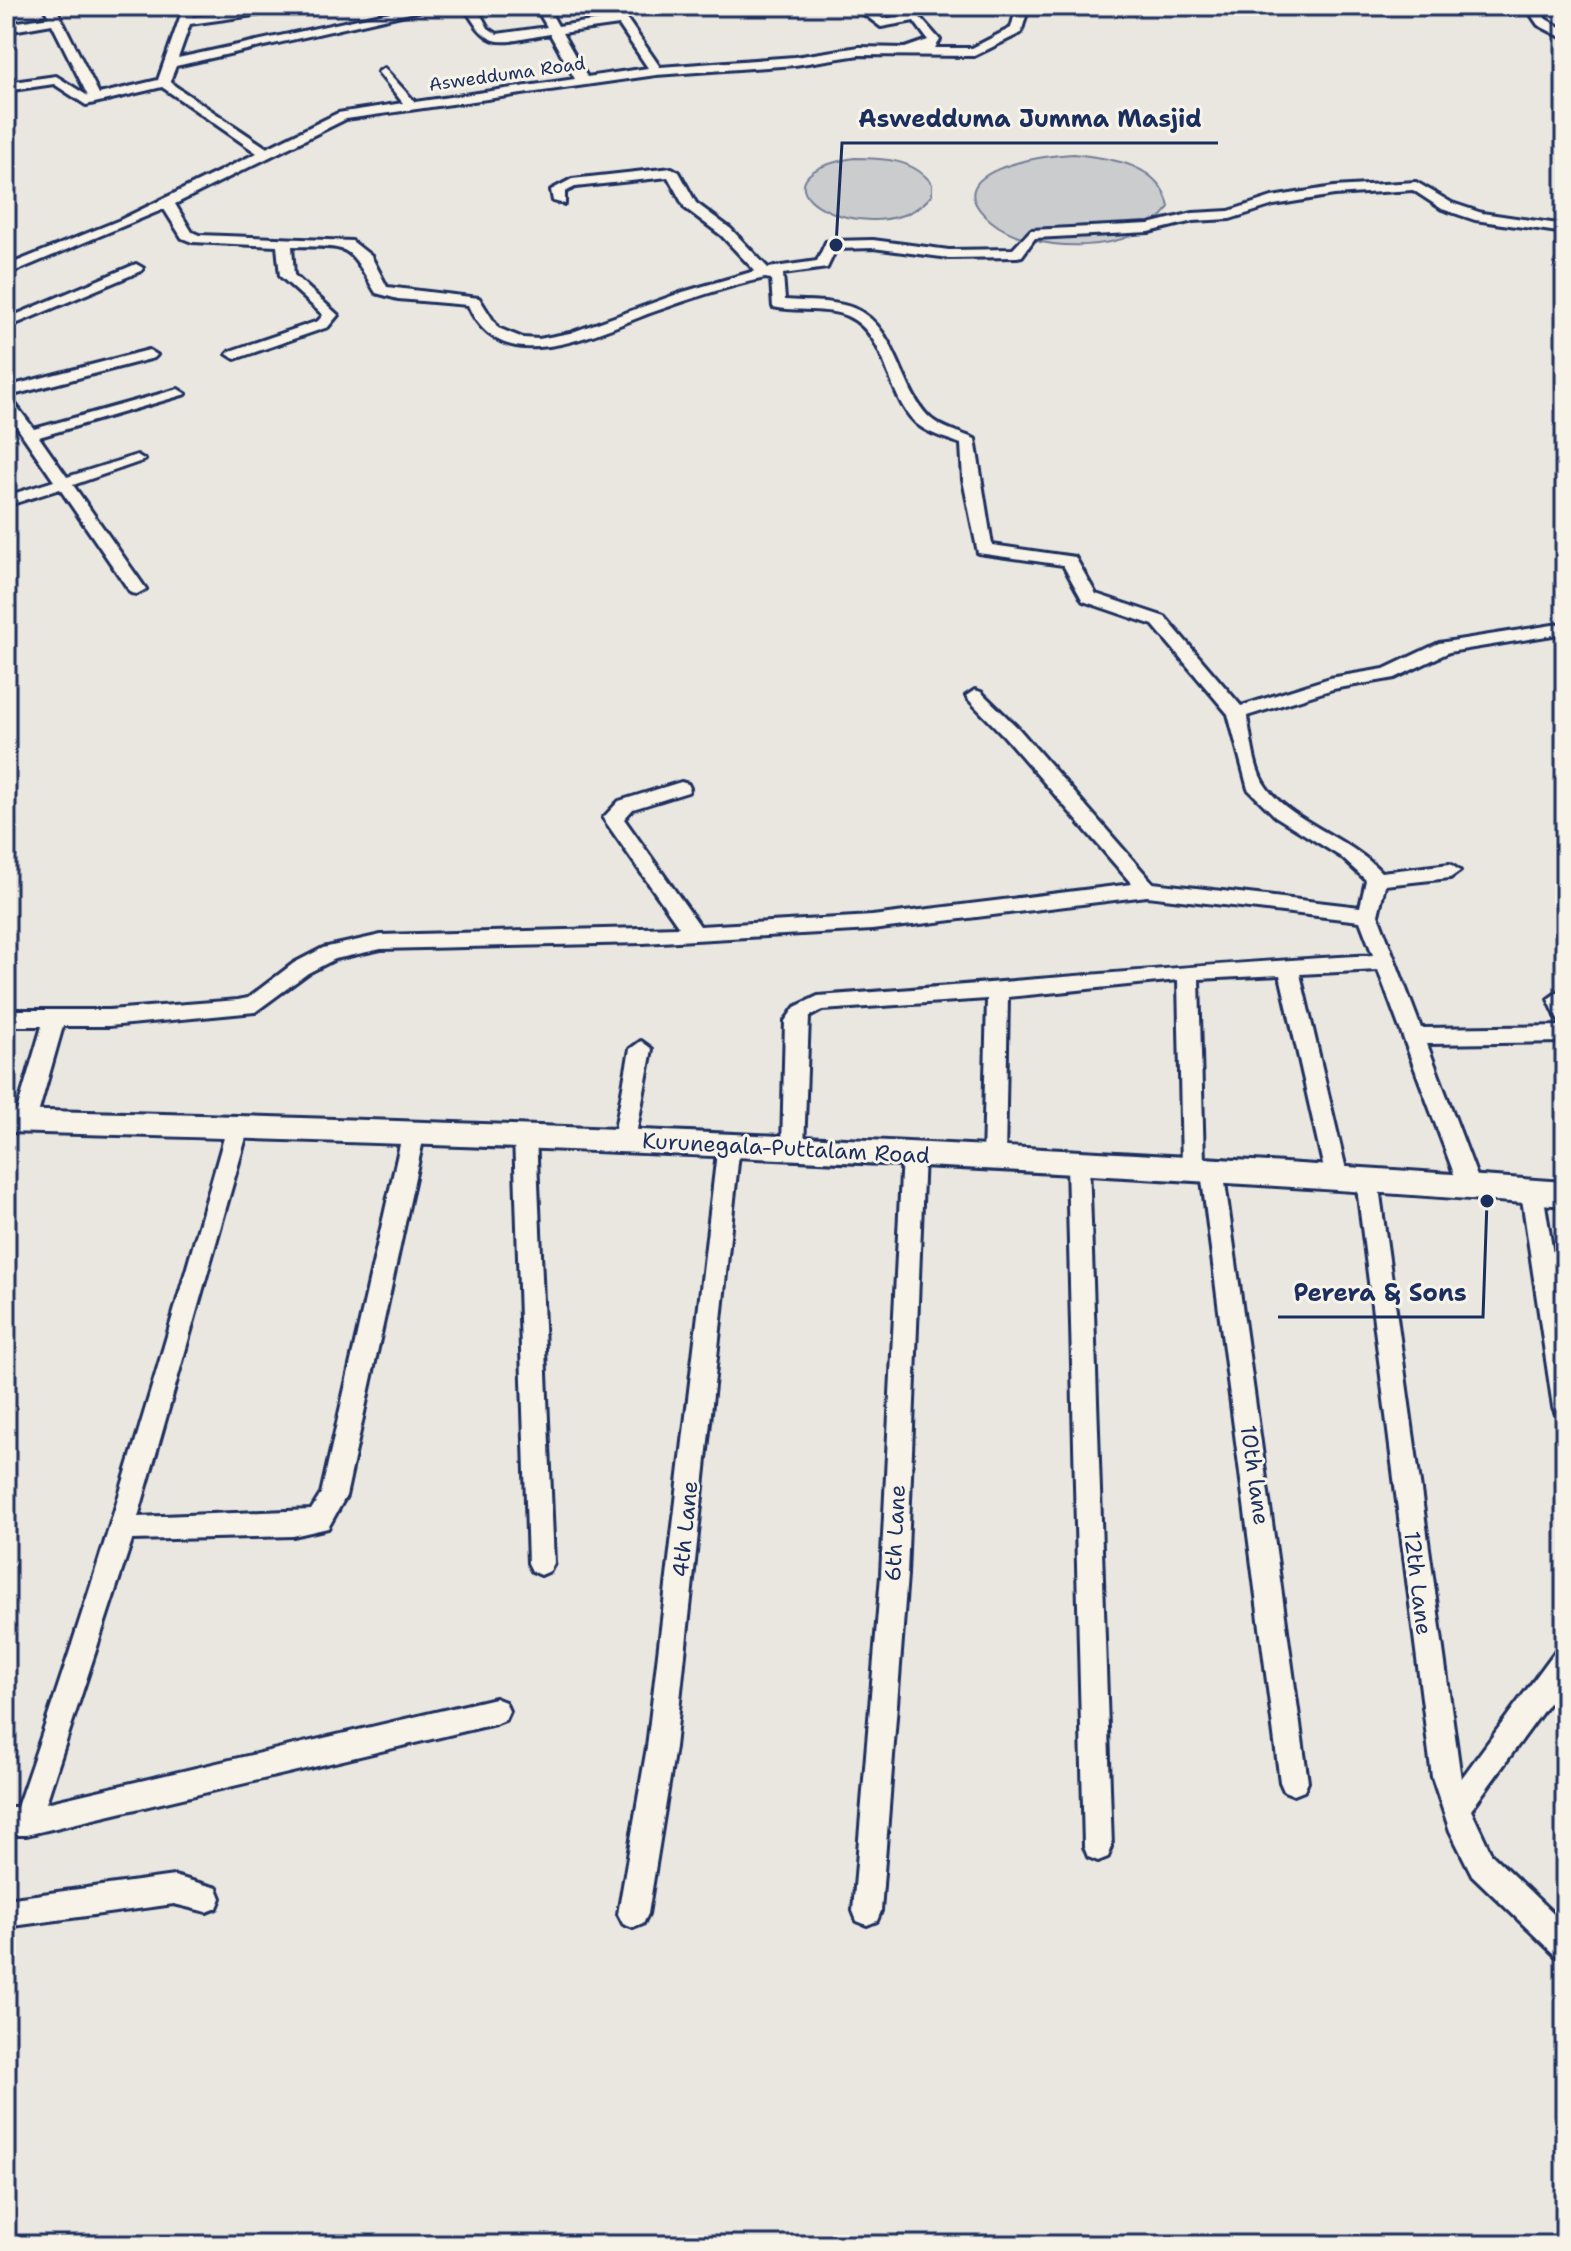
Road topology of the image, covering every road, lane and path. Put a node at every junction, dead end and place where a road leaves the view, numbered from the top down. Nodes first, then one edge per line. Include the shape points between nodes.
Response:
1 (49, 6) edge
2 (190, 6) edge
3 (313, 6) edge
4 (435, 6) edge
5 (470, 6) edge
6 (541, 6) edge
7 (612, 6) edge
8 (859, 6) edge
9 (903, 6) edge
10 (1023, 6) edge
11 (1531, 6) edge
12 (917, 17) junction
13 (55, 20) junction
14 (186, 21) junction
15 (621, 21) junction
16 (6, 28) edge
17 (554, 29) junction
18 (1565, 35) edge
19 (871, 52) junction
20 (167, 64) junction
21 (656, 71) junction
22 (384, 72) dead end
23 (582, 80) dead end
24 (165, 82) junction
25 (6, 87) edge
26 (96, 100) junction
27 (412, 106) junction
28 (264, 152) junction
29 (166, 201) junction
30 (560, 201) dead end
31 (1565, 229) edge
32 (284, 241) junction
33 (136, 268) dead end
34 (6, 271) edge
35 (765, 273) junction
36 (6, 324) edge
37 (235, 354) dead end
38 (149, 355) dead end
39 (6, 392) edge
40 (178, 394) dead end
41 (6, 400) edge
42 (28, 435) junction
43 (137, 460) dead end
44 (63, 482) junction
45 (6, 501) edge
46 (137, 589) dead end
47 (1565, 628) edge
48 (975, 696) dead end
49 (1237, 713) junction
50 (681, 788) dead end
51 (1450, 871) dead end
52 (1376, 879) junction
53 (1147, 889) junction
54 (1368, 915) junction
55 (693, 931) junction
56 (1385, 962) junction
57 (1288, 966) junction
58 (1188, 972) junction
59 (998, 991) junction
60 (1565, 994) edge
61 (1565, 1015) edge
62 (6, 1018) edge
63 (55, 1018) junction
64 (1565, 1034) edge
65 (1411, 1036) junction
66 (641, 1049) dead end
67 (16, 1121) edge
68 (238, 1127) junction
69 (414, 1131) junction
70 (525, 1135) junction
71 (624, 1140) junction
72 (729, 1144) junction
73 (793, 1148) junction
74 (913, 1154) junction
75 (994, 1159) junction
76 (1078, 1163) junction
77 (1203, 1167) junction
78 (1352, 1179) junction
79 (1470, 1187) junction
80 (1532, 1192) junction
81 (1565, 1194) edge
82 (1561, 1349) edge
83 (1565, 1407) edge
84 (120, 1529) junction
85 (541, 1563) dead end
86 (1565, 1659) edge
87 (495, 1711) dead end
88 (1294, 1782) dead end
89 (1456, 1808) junction
90 (16, 1821) edge
91 (1098, 1847) dead end
92 (207, 1898) dead end
93 (867, 1911) dead end
94 (6, 1913) edge
95 (633, 1914) dead end
96 (1565, 1945) edge

1 - 13 street
2 - 14 street
3 - 14 street
4 - 20 street
5 - 17 street via 489,36
6 - 17 street
7 - 15 street
8 - 12 street via 881,23
9 - 12 street
10 - 19 street, Aswedduma Road via 1017,30 974,52
11 - 18 street via 1542,22
12 - 19 street via 933,36 930,46
13 - 16 street
13 - 26 street
14 - 20 street
15 - 17 street
15 - 21 street
17 - 23 street
19 - 21 street, Aswedduma Road
20 - 24 street
21 - 27 street, Aswedduma Road
22 - 27 street
24 - 26 street
24 - 28 street
25 - 26 street via 56,80 81,101
27 - 28 street, Aswedduma Road via 343,116
28 - 29 street, Aswedduma Road
29 - 32 street via 187,235 197,239
29 - 34 street, Aswedduma Road
30 - 35 street via 558,190 572,183 672,172 690,205 726,232
31 - 35 street via 1480,217 1447,206 1416,186 1319,193 1149,228 1031,234 1017,253 831,245 822,265
32 - 35 street via 347,244 366,259 381,290 474,301 483,323 504,338 539,343 582,335
32 - 37 street via 287,276 331,315 323,324
33 - 36 street
35 - 49 street via 778,277 778,304 849,311 869,325 910,405 927,424 969,442 984,549 1069,561 1089,597 1159,621
38 - 39 street
40 - 42 street
41 - 42 street
42 - 44 street
43 - 44 street
44 - 45 street
44 - 46 street
47 - 49 street via 1445,647 1389,674 1330,684
48 - 53 street
49 - 52 street via 1252,783 1279,810 1361,860
50 - 55 street via 626,805 613,818
51 - 52 street
52 - 54 street
53 - 54 street
53 - 55 street via 942,916
54 - 56 street
55 - 63 street via 381,942 330,953 255,1004 238,1008
56 - 57 street
56 - 65 street
57 - 58 street
57 - 78 street, 12th Lane
58 - 59 street
58 - 77 street, 10th lane
59 - 73 street via 818,1003 802,1012 796,1021
59 - 75 street
60 - 61 street via 1558,999
62 - 63 street
63 - 67 street
64 - 65 street
65 - 79 street
66 - 71 street
67 - 68 highway, Kurunegala-Puttalam Road
68 - 69 highway, Kurunegala-Puttalam Road
68 - 84 street
69 - 70 highway, Kurunegala-Puttalam Road
69 - 84 street via 333,1496 319,1520
70 - 71 highway, Kurunegala-Puttalam Road
70 - 85 street
71 - 72 highway, Kurunegala-Puttalam Road
72 - 73 highway, Kurunegala-Puttalam Road
72 - 95 street, 4th Lane via 661,1747
73 - 74 highway, Kurunegala-Puttalam Road
74 - 75 highway, Kurunegala-Puttalam Road
74 - 93 street, 6th Lane via 894,1575
75 - 76 highway, Kurunegala-Puttalam Road
76 - 77 highway, Kurunegala-Puttalam Road
76 - 91 street
77 - 78 highway, Kurunegala-Puttalam Road
77 - 88 street, 10th lane
78 - 79 highway, Kurunegala-Puttalam Road
78 - 89 street, 12th Lane via 1446,1777
79 - 80 highway, Kurunegala-Puttalam Road
80 - 81 highway, Kurunegala-Puttalam Road
80 - 82 street
82 - 83 street
84 - 90 street via 77,1676
86 - 89 street
87 - 90 street
89 - 96 street, 12th Lane via 1482,1865
92 - 94 street via 174,1890

